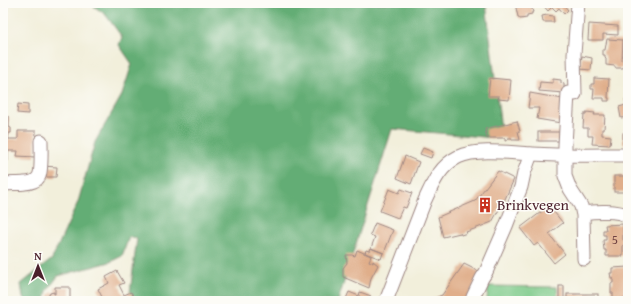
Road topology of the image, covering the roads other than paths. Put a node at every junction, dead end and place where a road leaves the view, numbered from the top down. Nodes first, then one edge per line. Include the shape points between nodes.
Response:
1 (578, 3) edge
2 (41, 141) dead end
3 (531, 154) junction
4 (565, 155) junction
5 (628, 155) edge
6 (524, 173) junction
7 (3, 184) edge
8 (506, 205) dead end
9 (583, 213) junction
10 (627, 214) edge
11 (584, 259) dead end
12 (473, 297) dead end
13 (386, 301) edge

1 - 4 street
2 - 7 street via 39,176 27,183
3 - 4 street
3 - 6 street
3 - 13 street via 469,154 458,157 441,171 425,200
4 - 5 street
4 - 9 street via 565,176
6 - 8 street
6 - 12 street via 506,226
9 - 10 street
9 - 11 street

